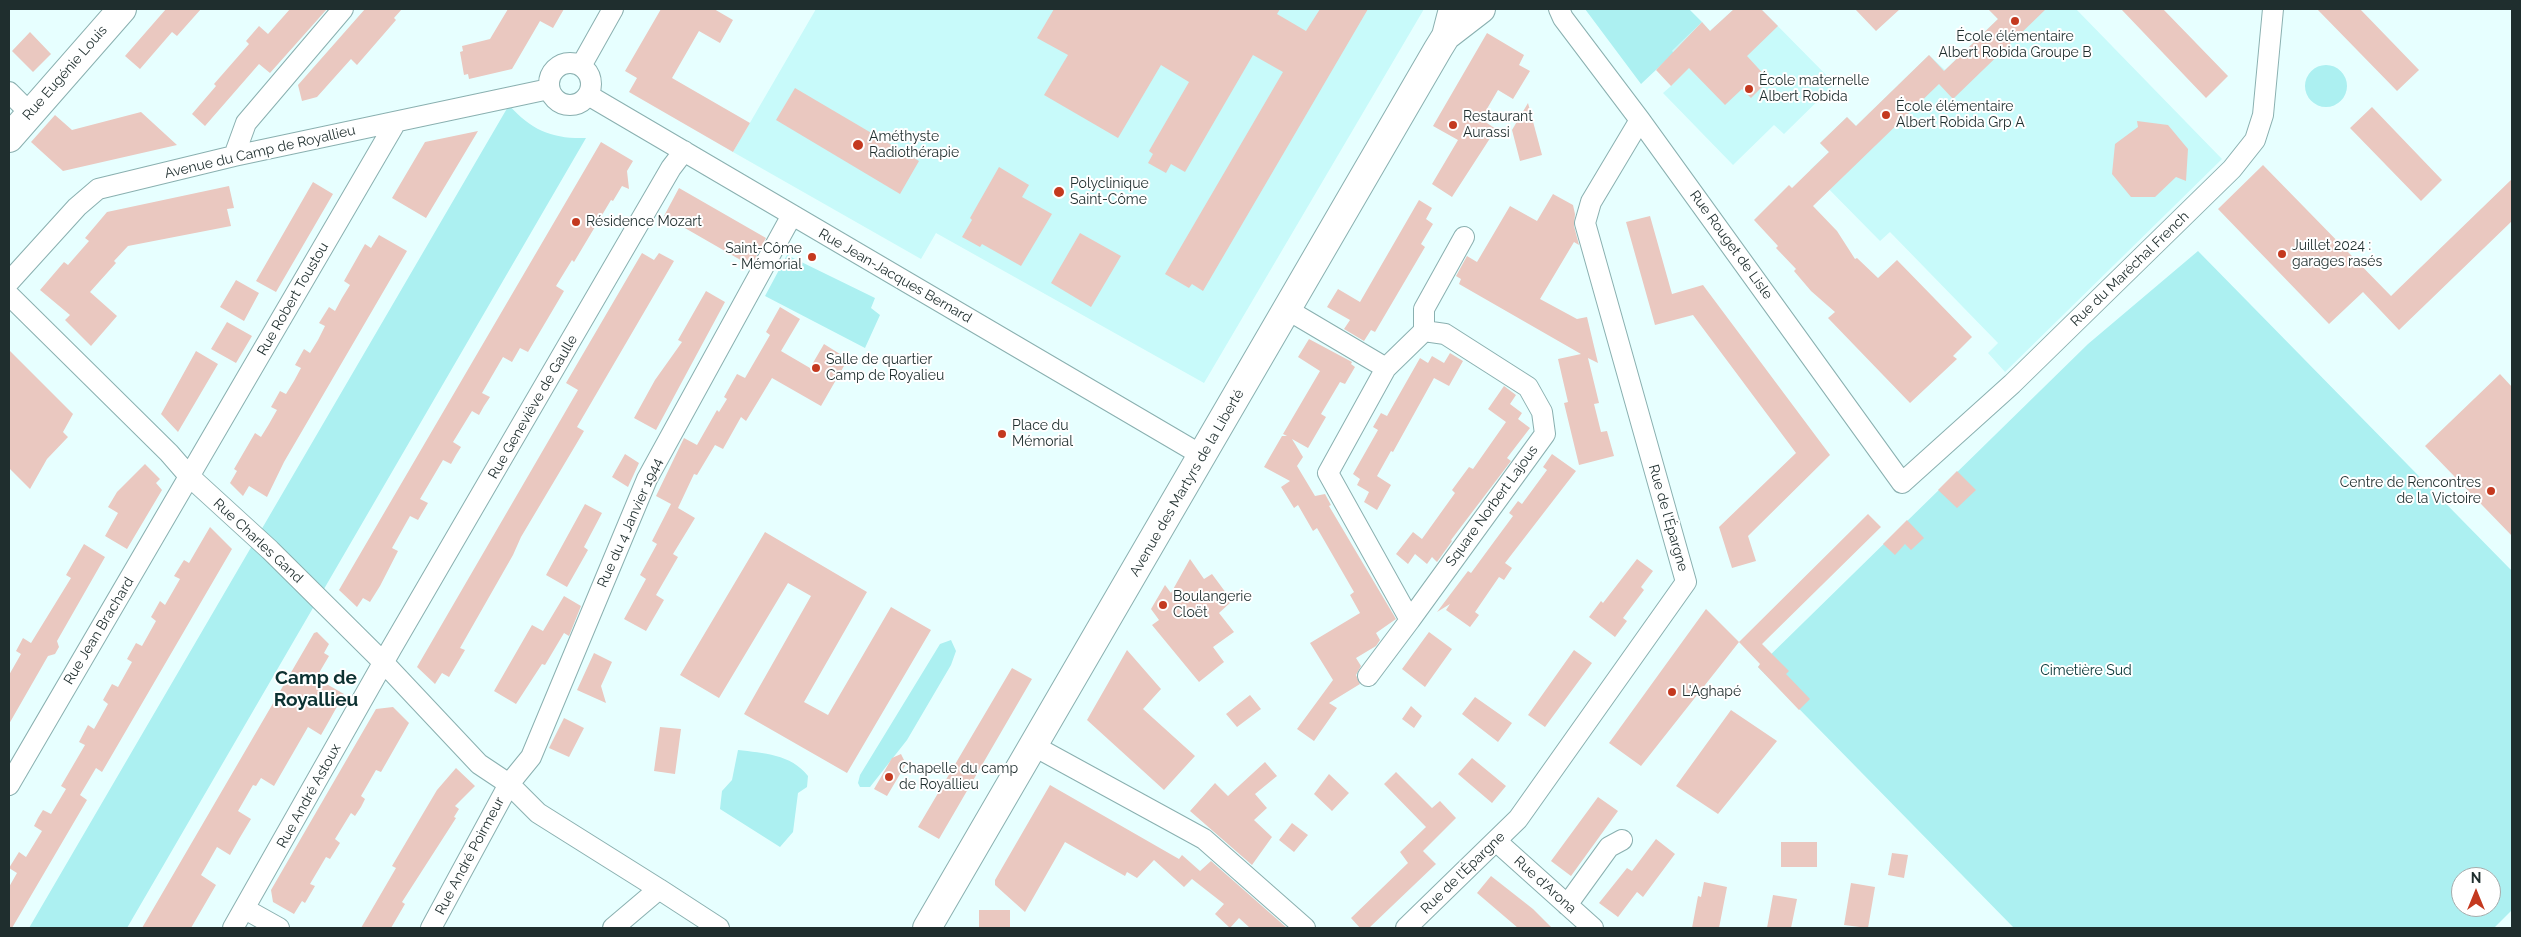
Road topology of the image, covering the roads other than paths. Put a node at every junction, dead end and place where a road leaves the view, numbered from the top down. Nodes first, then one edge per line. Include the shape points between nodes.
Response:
1 (122, 9) edge
2 (343, 9) edge
3 (612, 9) edge
4 (1453, 9) edge
5 (1481, 9) edge
6 (1558, 9) edge
7 (2273, 9) edge
8 (1446, 36) junction
9 (581, 66) junction
10 (549, 89) junction
11 (9, 92) edge
12 (588, 95) junction
13 (30, 113) junction
14 (1640, 120) junction
15 (396, 122) junction
16 (9, 138) edge
17 (684, 151) junction
18 (234, 156) junction
19 (792, 215) junction
20 (1464, 237) dead end
21 (9, 282) edge
22 (9, 295) edge
23 (1288, 310) junction
24 (1424, 331) junction
25 (1386, 368) junction
26 (1203, 456) junction
27 (189, 476) junction
28 (1902, 483) joint
29 (1410, 620) junction
30 (384, 663) junction
31 (1368, 676) dead end
32 (1034, 746) junction
33 (509, 784) junction
34 (9, 786) edge
35 (1622, 840) dead end
36 (1496, 841) junction
37 (659, 889) junction
38 (1567, 904) junction
39 (245, 909) junction
40 (233, 928) edge
41 (279, 928) edge
42 (431, 928) edge
43 (613, 928) edge
44 (719, 928) edge
45 (927, 928) edge
46 (1305, 928) edge
47 (1406, 928) edge
48 (1593, 928) edge

1 - 13 street, Rue Eugénie Louis
2 - 18 street via 246,123
3 - 9 street
4 - 8 street, Avenue des Martyrs de la Liberté
5 - 8 street, Avenue des Martyrs de la Liberté
6 - 14 street, Rue Rouget de Lisle
7 - 28 street, Rue du Maréchal French via 2263,115 2255,140 2232,169 2012,384
8 - 23 street, Avenue des Martyrs de la Liberté
9 - 10 street via 571,63 557,67 549,79
9 - 12 street via 591,84
10 - 12 street via 562,104 572,106
10 - 15 street, Avenue du Camp de Royallieu
11 - 13 street
12 - 17 street, Rue Jean-Jacques Bernard
13 - 16 street, Rue Eugénie Louis
14 - 28 street, Rue Rouget de Lisle
14 - 36 street, Rue de l'Épargne via 1591,202 1585,222 1686,582 1518,819
15 - 18 street, Avenue du Camp de Royallieu
15 - 27 street, Rue Robert Toustou
17 - 19 street, Rue Jean-Jacques Bernard
17 - 30 street, Rue Geneviève de Gaulle via 671,168
18 - 21 street, Avenue du Camp de Royallieu via 98,189 77,207
19 - 26 street, Rue Jean-Jacques Bernard
19 - 33 street, Rue du 4 Janvier 1944 via 647,479 531,756
20 - 24 street via 1424,309
22 - 27 street, Rue Charles Gand via 169,452
23 - 25 street
23 - 26 street, Avenue des Martyrs de la Liberté
24 - 25 street
24 - 29 street, Square Norbert Lajous via 1445,334 1528,387 1542,412 1545,434
25 - 29 street via 1328,473
26 - 32 street, Avenue des Martyrs de la Liberté
27 - 30 street, Rue Charles Gand via 270,550
27 - 34 street, Rue Jean Brachard
29 - 31 street, Square Norbert Lajous
30 - 33 street, Rue Charles Gand via 479,764
30 - 39 street, Rue André Astoux
32 - 45 street, Avenue des Martyrs de la Liberté
32 - 46 street via 1204,839
33 - 37 street, Rue Charles Gand via 538,813
33 - 42 street, Rue André Poirmeur
35 - 38 street via 1608,847
36 - 38 street, Rue d'Arona
36 - 47 street, Rue de l'Épargne
37 - 43 street
37 - 44 street, Rue Charles Gand
38 - 48 street, Rue d'Arona
39 - 40 street, Rue André Astoux
39 - 41 street

